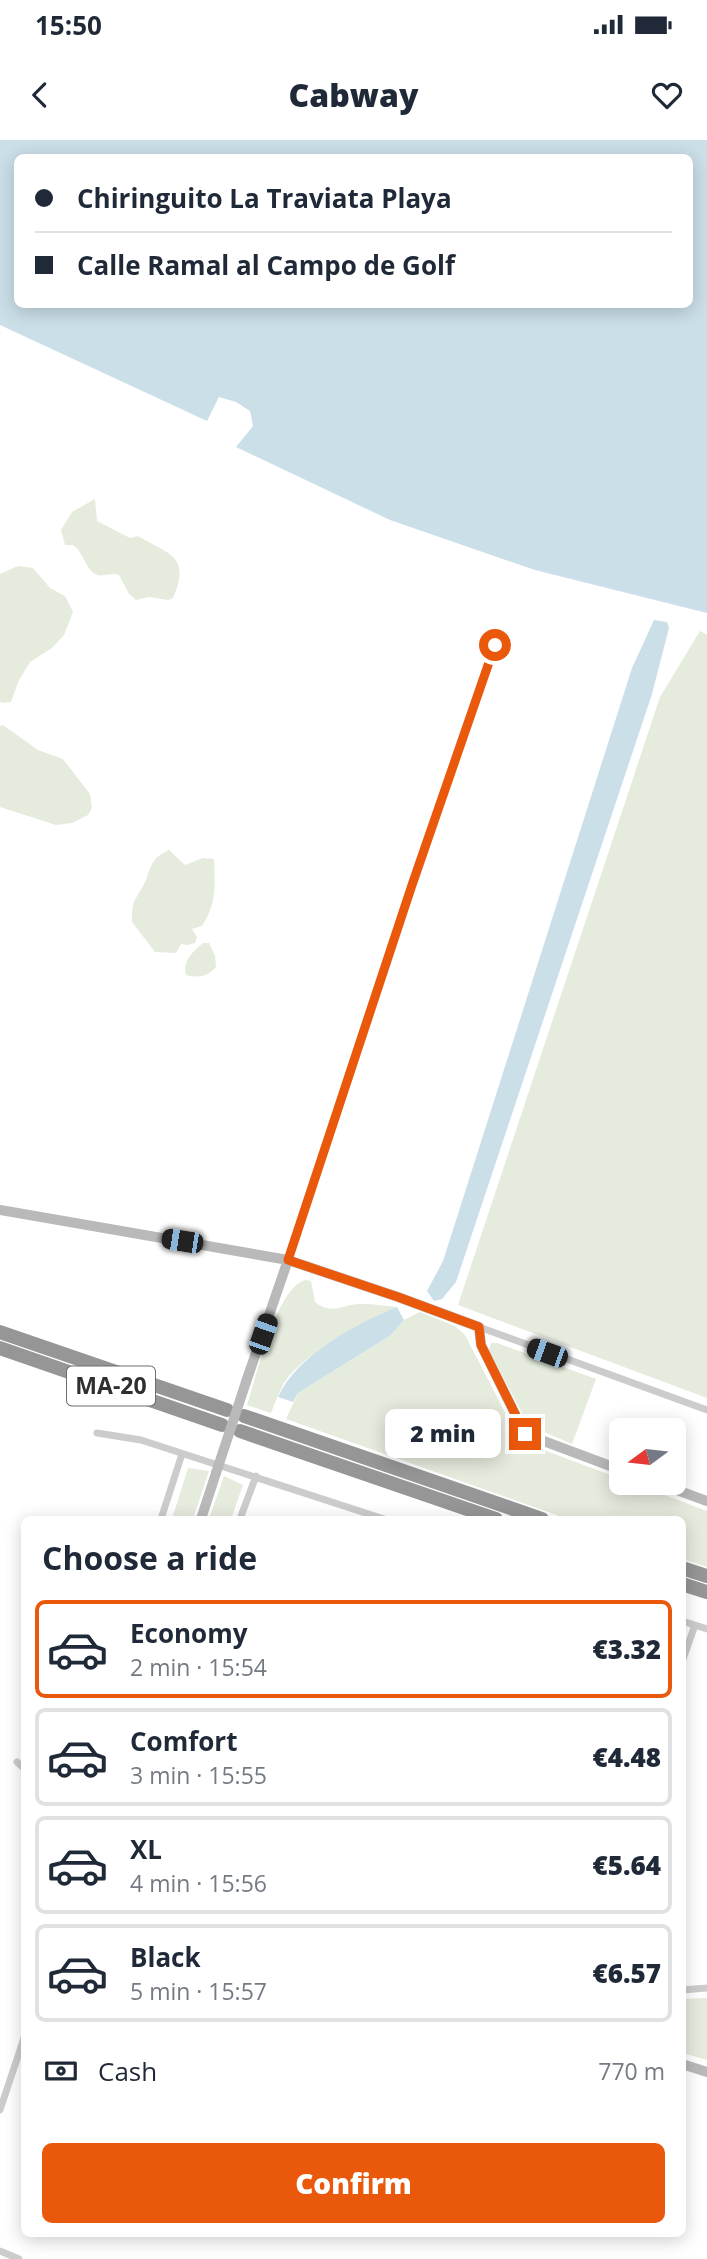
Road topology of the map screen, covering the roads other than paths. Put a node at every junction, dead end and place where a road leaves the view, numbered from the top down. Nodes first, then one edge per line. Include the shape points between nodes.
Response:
1 (495, 645) dead end
2 (0, 1210) edge
3 (288, 1260) junction
4 (479, 1327) junction
5 (0, 1332) edge
6 (0, 1348) edge
7 (707, 1410) edge
8 (97, 1433) dead end
9 (182, 1454) junction
10 (609, 1466) edge
11 (256, 1476) junction
12 (686, 1493) edge
13 (707, 1501) edge
14 (162, 1516) edge
15 (202, 1516) edge
16 (241, 1516) edge
17 (375, 1516) edge
18 (488, 1516) edge
19 (533, 1516) edge
20 (686, 1568) edge
21 (707, 1576) edge
22 (686, 1585) edge
23 (707, 1592) edge
24 (686, 1622) edge
25 (695, 1625) junction
26 (707, 1629) edge
27 (686, 1651) edge
28 (17, 1762) dead end
29 (21, 1765) edge
30 (707, 1988) edge
31 (686, 1990) edge
32 (21, 2047) edge
33 (686, 2065) edge
34 (707, 2072) edge
35 (0, 2110) edge
36 (0, 2251) edge
37 (19, 2259) edge

1 - 3 street
2 - 3 street
3 - 4 street
3 - 15 street, bridge
4 - 7 street
4 - 10 street via 481,1345 525,1434
5 - 6 highway, MA-20 via 225,1417
8 - 9 street via 141,1440
9 - 11 street
9 - 14 street
11 - 16 street
11 - 17 street
12 - 13 street
18 - 19 highway via 242,1423
20 - 21 highway
22 - 23 highway
24 - 25 street
25 - 26 street
25 - 27 street
28 - 29 street
30 - 31 street
32 - 35 street
33 - 34 street
36 - 37 street

